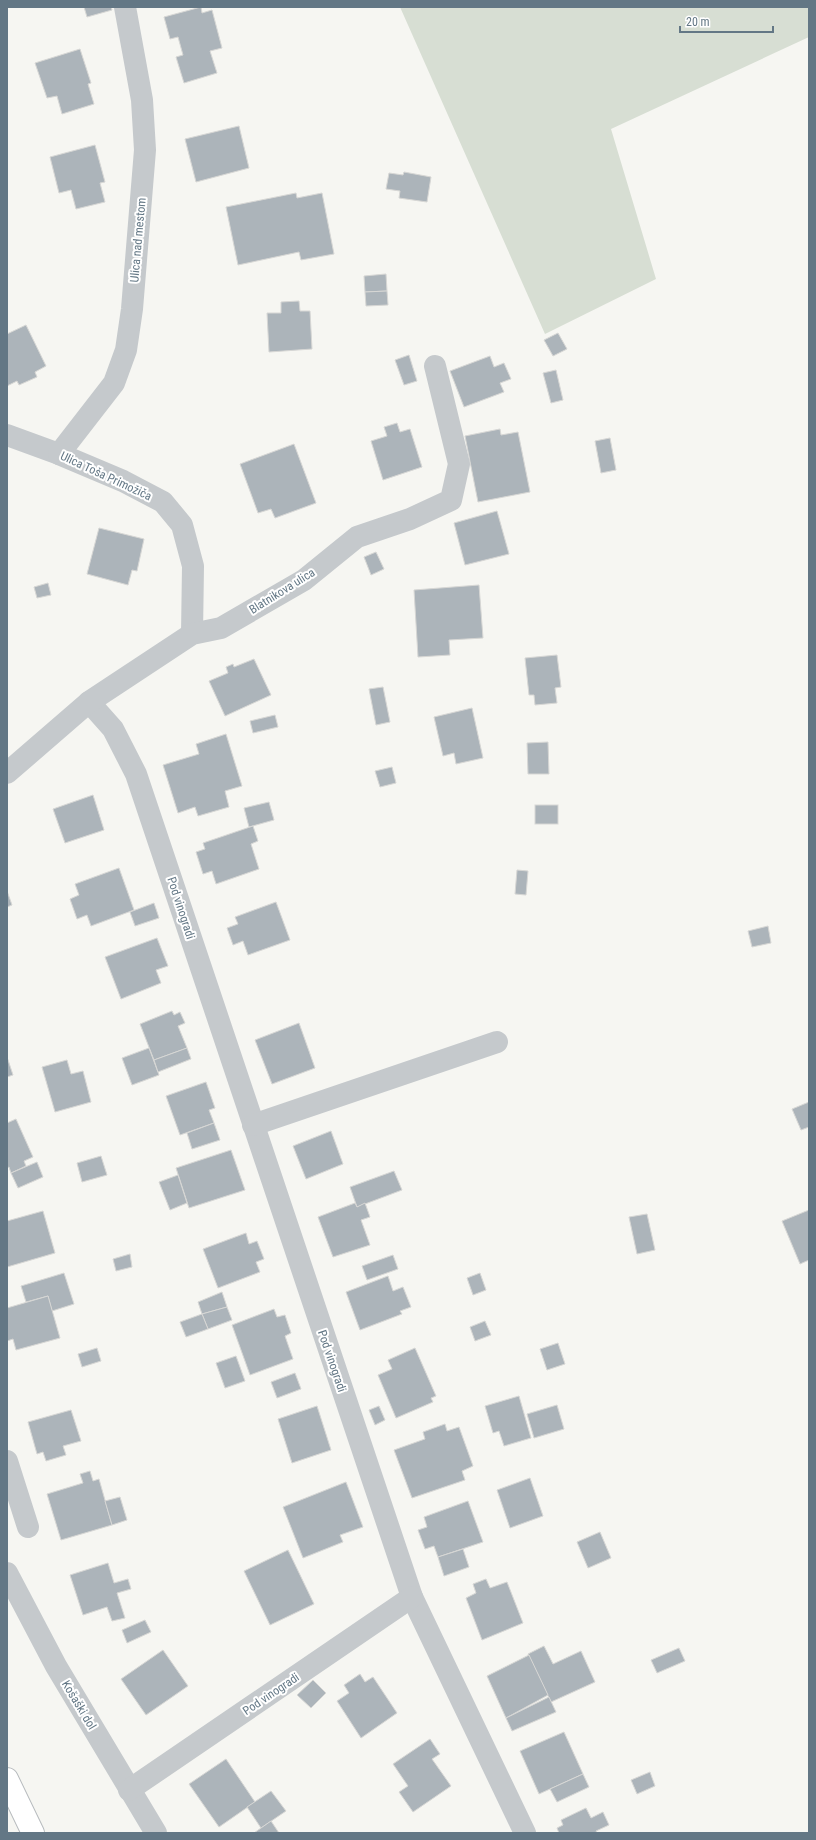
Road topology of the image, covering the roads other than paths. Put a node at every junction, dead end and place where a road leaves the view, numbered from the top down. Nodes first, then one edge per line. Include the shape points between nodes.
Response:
1 (125, 7) edge
2 (434, 366) dead end
3 (7, 435) edge
4 (59, 454) junction
5 (192, 634) junction
6 (89, 702) junction
7 (7, 773) edge
8 (497, 1042) dead end
9 (253, 1125) junction
10 (7, 1461) edge
11 (28, 1527) dead end
12 (7, 1573) edge
13 (412, 1597) junction
14 (7, 1779) edge
15 (129, 1790) junction
16 (33, 1833) edge
17 (156, 1833) edge
18 (525, 1833) edge

1 - 4 street, Ulica nad mestom via 142,100 145,150 132,309 126,350 114,383
2 - 5 street, Blatnikova ulica via 459,464 451,500 410,519 358,537 304,580 221,628
3 - 4 street, Ulica Toša Primožiča
4 - 5 street, Ulica Toša Primožiča via 123,481 163,502 182,525 193,566
5 - 6 street, Blatnikova ulica
6 - 7 street, Blatnikova ulica
6 - 9 street, Pod vinogradi via 113,729 136,774
8 - 9 street
9 - 13 street, Pod vinogradi
10 - 11 street
12 - 15 street, Košaški dol via 56,1666
13 - 15 street, Pod vinogradi
13 - 18 street, Pod vinogradi
14 - 16 highway
15 - 17 street, Košaški dol

